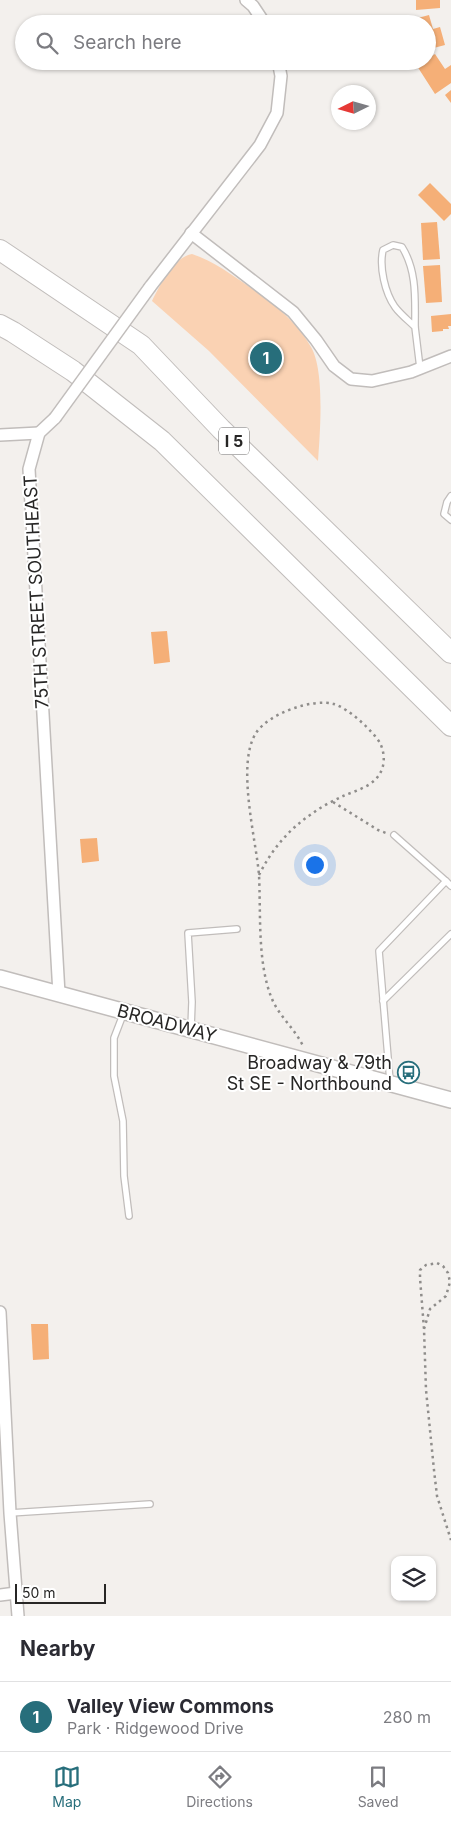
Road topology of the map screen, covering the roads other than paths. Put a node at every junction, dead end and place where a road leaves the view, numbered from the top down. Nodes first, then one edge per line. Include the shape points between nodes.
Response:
1 (246, 0) edge
2 (259, 15) edge
3 (280, 70) edge
4 (191, 233) junction
5 (0, 250) edge
6 (0, 325) edge
7 (415, 327) junction
8 (451, 356) edge
9 (420, 368) junction
10 (39, 433) junction
11 (0, 436) edge
12 (451, 496) edge
13 (451, 520) edge
14 (451, 653) edge
15 (451, 726) edge
16 (394, 835) road end
17 (446, 881) junction
18 (451, 886) edge
19 (237, 929) dead end
20 (451, 934) edge
21 (0, 978) edge
22 (59, 994) junction
23 (383, 1001) junction
24 (124, 1012) junction
25 (191, 1030) junction
26 (391, 1084) junction
27 (451, 1100) edge
28 (129, 1216) dead end
29 (0, 1312) edge
30 (150, 1504) dead end
31 (10, 1513) junction
32 (16, 1593) junction
33 (0, 1595) edge
34 (18, 1616) edge

1 - 2 street
3 - 4 street, 75TH STREET SOUTHEAST via 277,113 260,146
4 - 9 street via 293,312 334,366 351,379 372,381
4 - 10 street, 75TH STREET SOUTHEAST, bridge via 55,418
5 - 14 highway, I 5 via 141,344 221,429
6 - 15 highway via 73,371 162,441
7 - 7 lane via 414,283 408,257 402,247 393,245 383,250 384,281 395,307
7 - 9 lane
8 - 9 street
10 - 11 street
10 - 22 street, 75TH STREET SOUTHEAST via 28,469
12 - 13 lane via 444,514
16 - 17 lane
17 - 18 lane
17 - 23 lane via 379,951
19 - 25 lane via 188,933
20 - 23 lane
21 - 22 street, BROADWAY
22 - 24 street, BROADWAY
23 - 26 lane
24 - 25 street, BROADWAY
24 - 28 lane via 114,1038 114,1076 123,1121
25 - 26 street, BROADWAY
26 - 27 street, BROADWAY
29 - 31 street
30 - 31 lane
31 - 32 street
32 - 33 street
32 - 34 street

